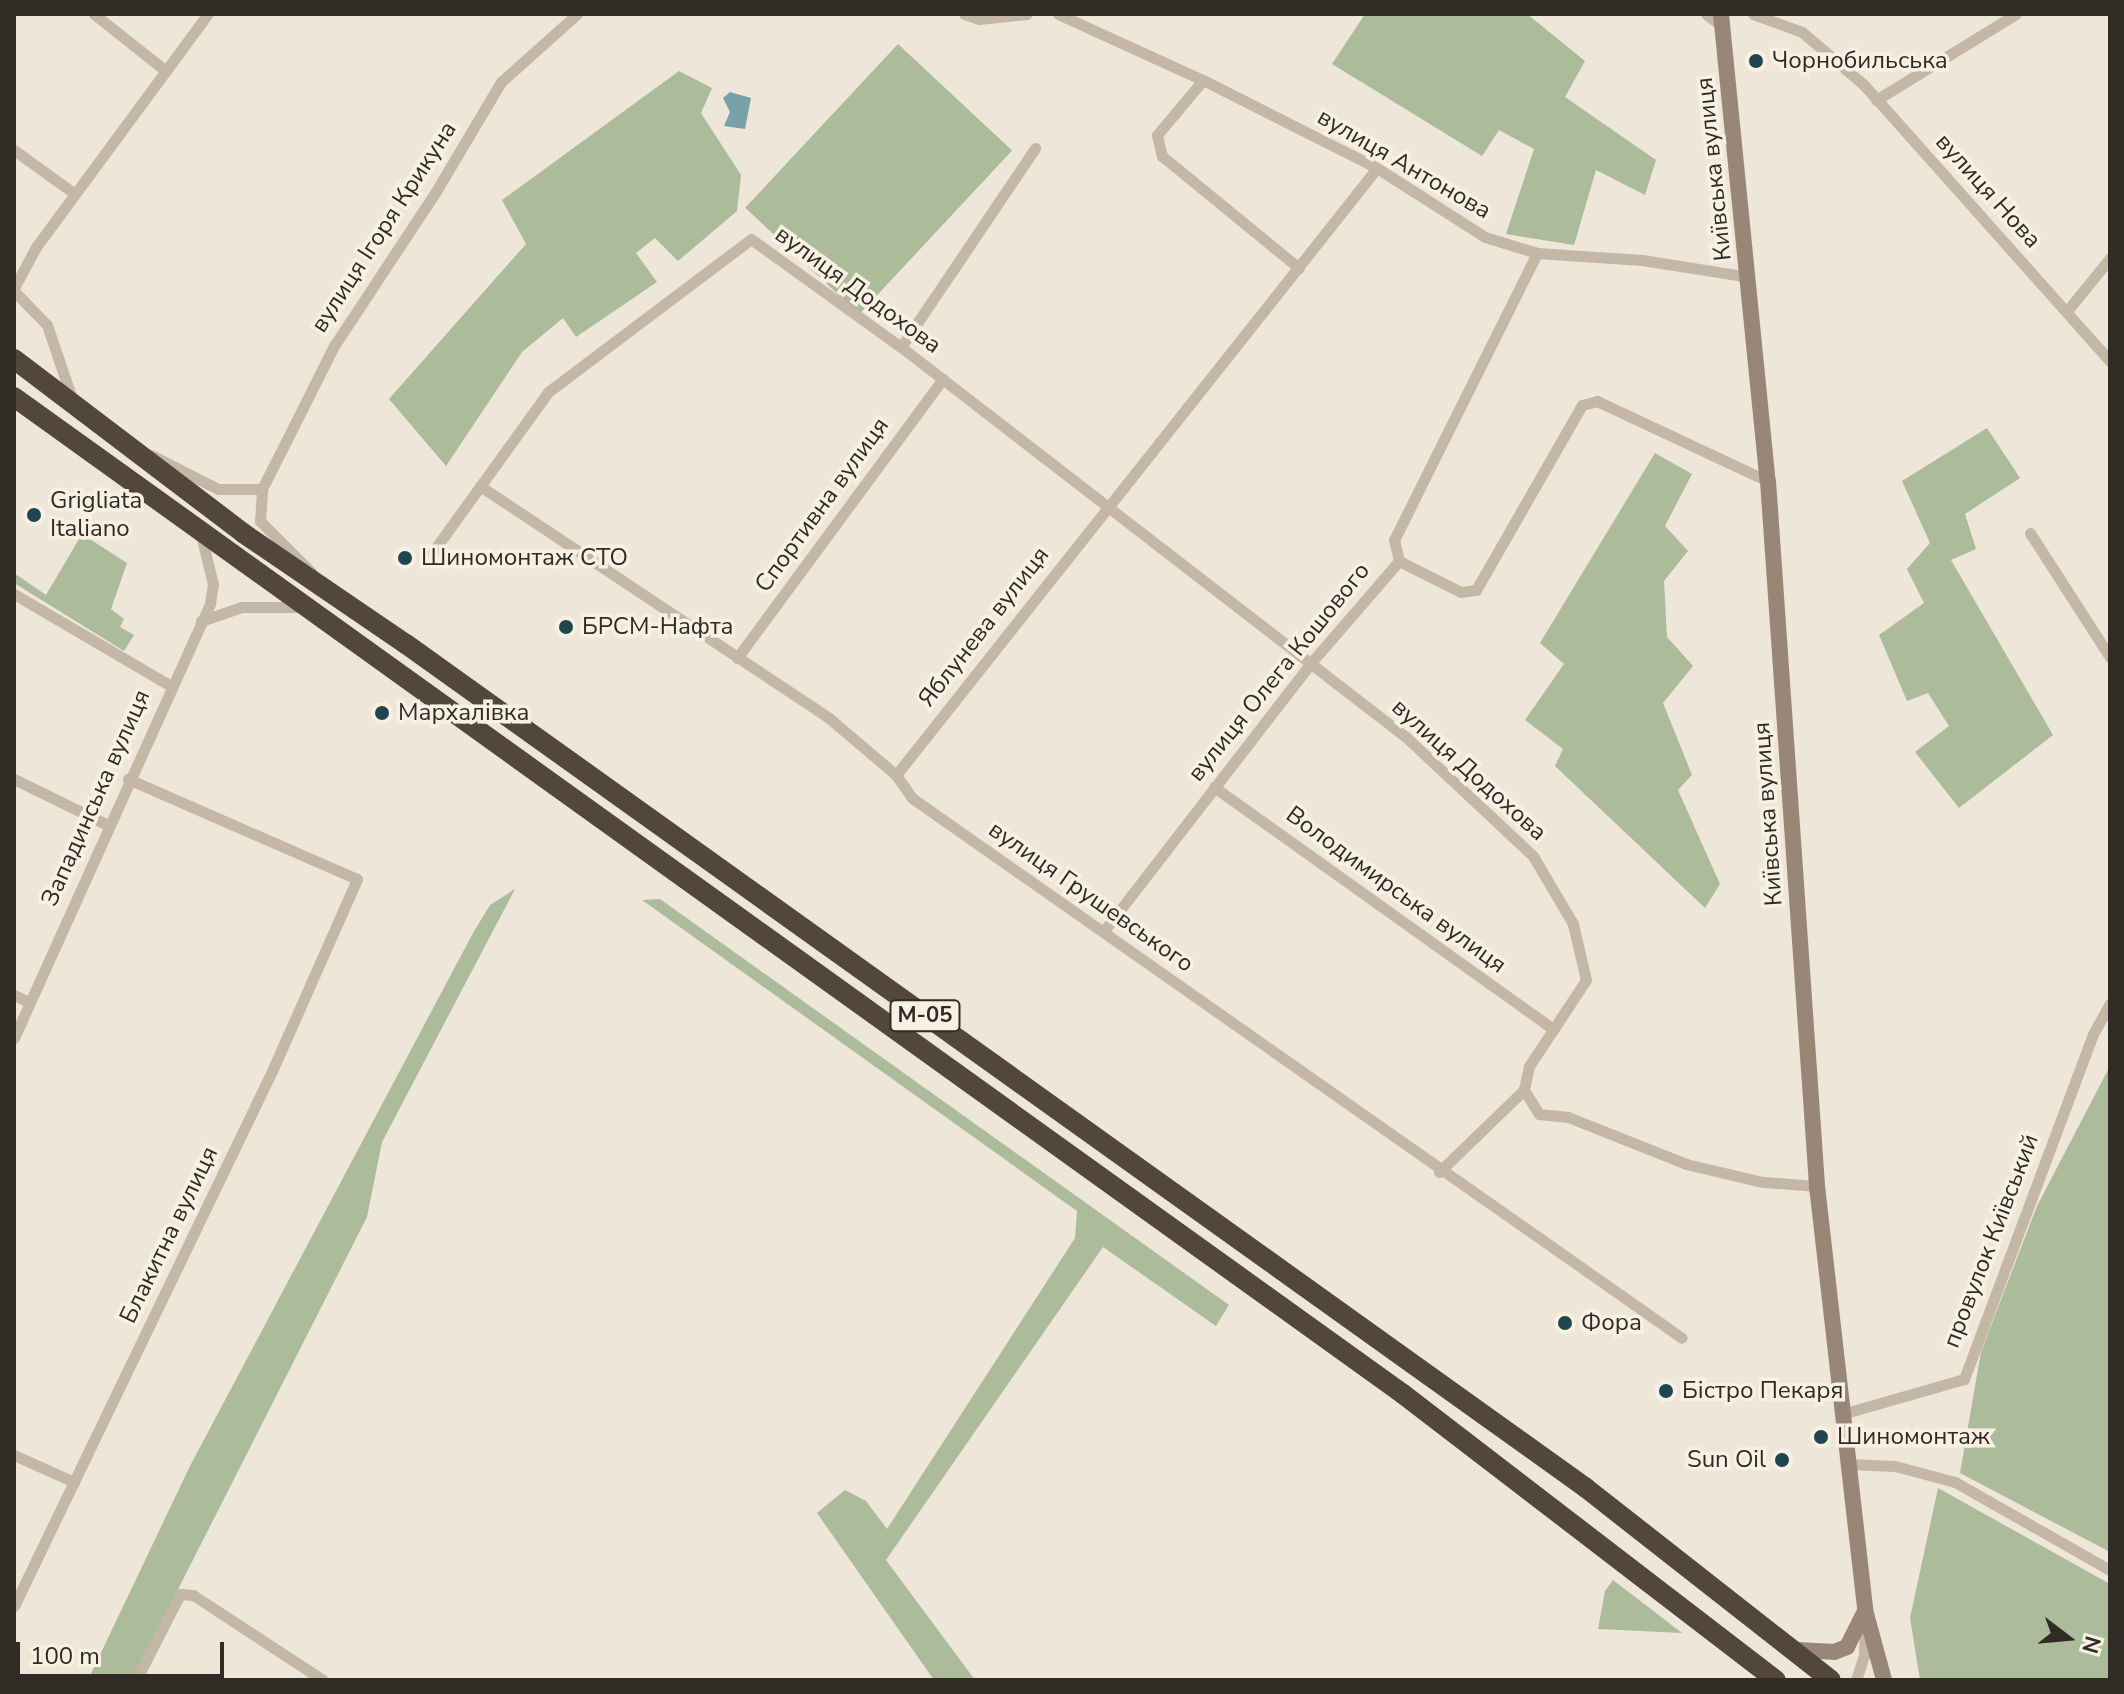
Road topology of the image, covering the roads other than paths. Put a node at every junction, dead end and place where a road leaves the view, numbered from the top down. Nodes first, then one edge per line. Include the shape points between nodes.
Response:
1 (94, 14) edge
2 (208, 14) edge
3 (577, 14) edge
4 (964, 14) edge
5 (1027, 14) edge
6 (1058, 14) edge
7 (1706, 14) edge
8 (1753, 14) edge
9 (2016, 14) edge
10 (1780, 17) edge
11 (1722, 21) edge
12 (166, 71) junction
13 (1203, 80) junction
14 (1876, 100) junction
15 (1035, 148) dead end
16 (14, 150) edge
17 (1377, 168) junction
18 (75, 194) junction
19 (1537, 253) junction
20 (2110, 258) edge
21 (1299, 268) junction
22 (1749, 277) junction
23 (14, 290) edge
24 (2067, 311) junction
25 (901, 347) junction
26 (14, 359) edge
27 (2110, 361) edge
28 (943, 379) junction
29 (14, 397) edge
30 (73, 404) junction
31 (128, 446) junction
32 (1768, 481) junction
33 (480, 486) junction
34 (262, 489) junction
35 (1106, 505) junction
36 (199, 529) junction
37 (2030, 533) dead end
38 (432, 553) dead end
39 (1399, 561) junction
40 (329, 591) junction
41 (14, 594) edge
42 (309, 607) junction
43 (201, 621) junction
44 (2110, 657) edge
45 (737, 658) junction
46 (1310, 664) junction
47 (171, 686) junction
48 (896, 775) junction
49 (14, 779) edge
50 (128, 779) junction
51 (1214, 787) junction
52 (108, 825) junction
53 (1103, 932) junction
54 (14, 995) edge
55 (29, 1002) junction
56 (2110, 1003) edge
57 (1553, 1029) junction
58 (14, 1038) edge
59 (1524, 1090) junction
60 (1439, 1172) junction
61 (1817, 1186) junction
62 (1682, 1338) dead end
63 (1842, 1414) junction
64 (14, 1455) edge
65 (1848, 1464) junction
66 (74, 1482) junction
67 (2110, 1570) edge
68 (14, 1606) edge
69 (1865, 1610) junction
70 (1798, 1650) junction
71 (1772, 1678) edge
72 (136, 1680) edge
73 (323, 1680) edge
74 (1831, 1680) edge
75 (1856, 1680) edge
76 (1884, 1680) edge

1 - 12 street
2 - 12 street
3 - 34 street, вулиця Ігоря Крикуна via 501,82 334,346
4 - 5 street via 979,19
6 - 13 street, вулиця Антонова
7 - 11 street
8 - 10 street, вулиця Нова
9 - 14 street
10 - 14 street, вулиця Нова
11 - 22 street, Київська вулиця
12 - 18 street
13 - 17 street, вулиця Антонова
13 - 21 street via 1157,135 1162,156
14 - 24 street, вулиця Нова
15 - 25 street
16 - 18 street
17 - 19 street, вулиця Антонова via 1485,237
17 - 21 street
18 - 23 street
19 - 22 street, вулиця Антонова via 1642,260
19 - 39 street, вулиця Олега Кошового via 1394,540
20 - 24 street
21 - 35 street
22 - 32 street, Київська вулиця
23 - 30 street via 47,325
24 - 27 street, вулиця Нова
25 - 28 street, вулиця Додохова
25 - 33 street, вулиця Додохова via 751,239 548,392
26 - 30 highway, М-05
28 - 35 street, вулиця Додохова
28 - 45 street, Спортивна вулиця
29 - 36 highway, М-05
30 - 31 highway, М-05
31 - 34 street via 218,489
31 - 40 highway, М-05
32 - 39 street via 1597,401 1582,405 1476,590 1461,592
32 - 61 street, Київська вулиця
33 - 38 street, вулиця Додохова
33 - 45 street, вулиця Грушевського
34 - 40 street via 260,521
35 - 46 street, вулиця Додохова
35 - 48 street, Яблунева вулиця
36 - 42 highway, М-05
36 - 43 street, Западинська вулиця via 213,584
37 - 44 street
39 - 46 street, вулиця Олега Кошового
40 - 70 highway, М-05 via 1586,1488
41 - 47 street
42 - 43 street via 257,605
42 - 71 highway, М-05 via 1403,1394
43 - 47 street, Западинська вулиця
45 - 48 street, вулиця Грушевського via 829,718
46 - 51 street, вулиця Олега Кошового
46 - 57 street, вулиця Додохова via 1407,738 1533,856 1573,924 1586,980
47 - 50 street, Западинська вулиця
48 - 53 street, вулиця Грушевського via 912,798
49 - 52 street
50 - 52 street, Западинська вулиця
50 - 66 street, Блакитна вулиця via 357,879 272,1071
51 - 53 street, вулиця Олега Кошового
51 - 57 street, Володимирська вулиця
52 - 55 street, Западинська вулиця
53 - 60 street, вулиця Грушевського
54 - 55 street
55 - 58 street, Западинська вулиця
56 - 63 street, провулок Київський via 2082,1062 1964,1379
57 - 59 street, вулиця Додохова via 1529,1066
59 - 60 street
59 - 61 street via 1539,1114 1568,1117 1686,1164 1763,1182
60 - 62 street, вулиця Грушевського
61 - 63 street, Київська вулиця
63 - 65 street, Київська вулиця
64 - 66 street
65 - 67 street via 1895,1466 1955,1482
65 - 69 street, Київська вулиця
66 - 68 street, Блакитна вулиця
69 - 70 street via 1858,1634 1847,1647 1834,1652
69 - 75 street via 1864,1655
69 - 76 street, Київська вулиця
70 - 74 highway, М-05
72 - 73 street via 180,1594 193,1595

